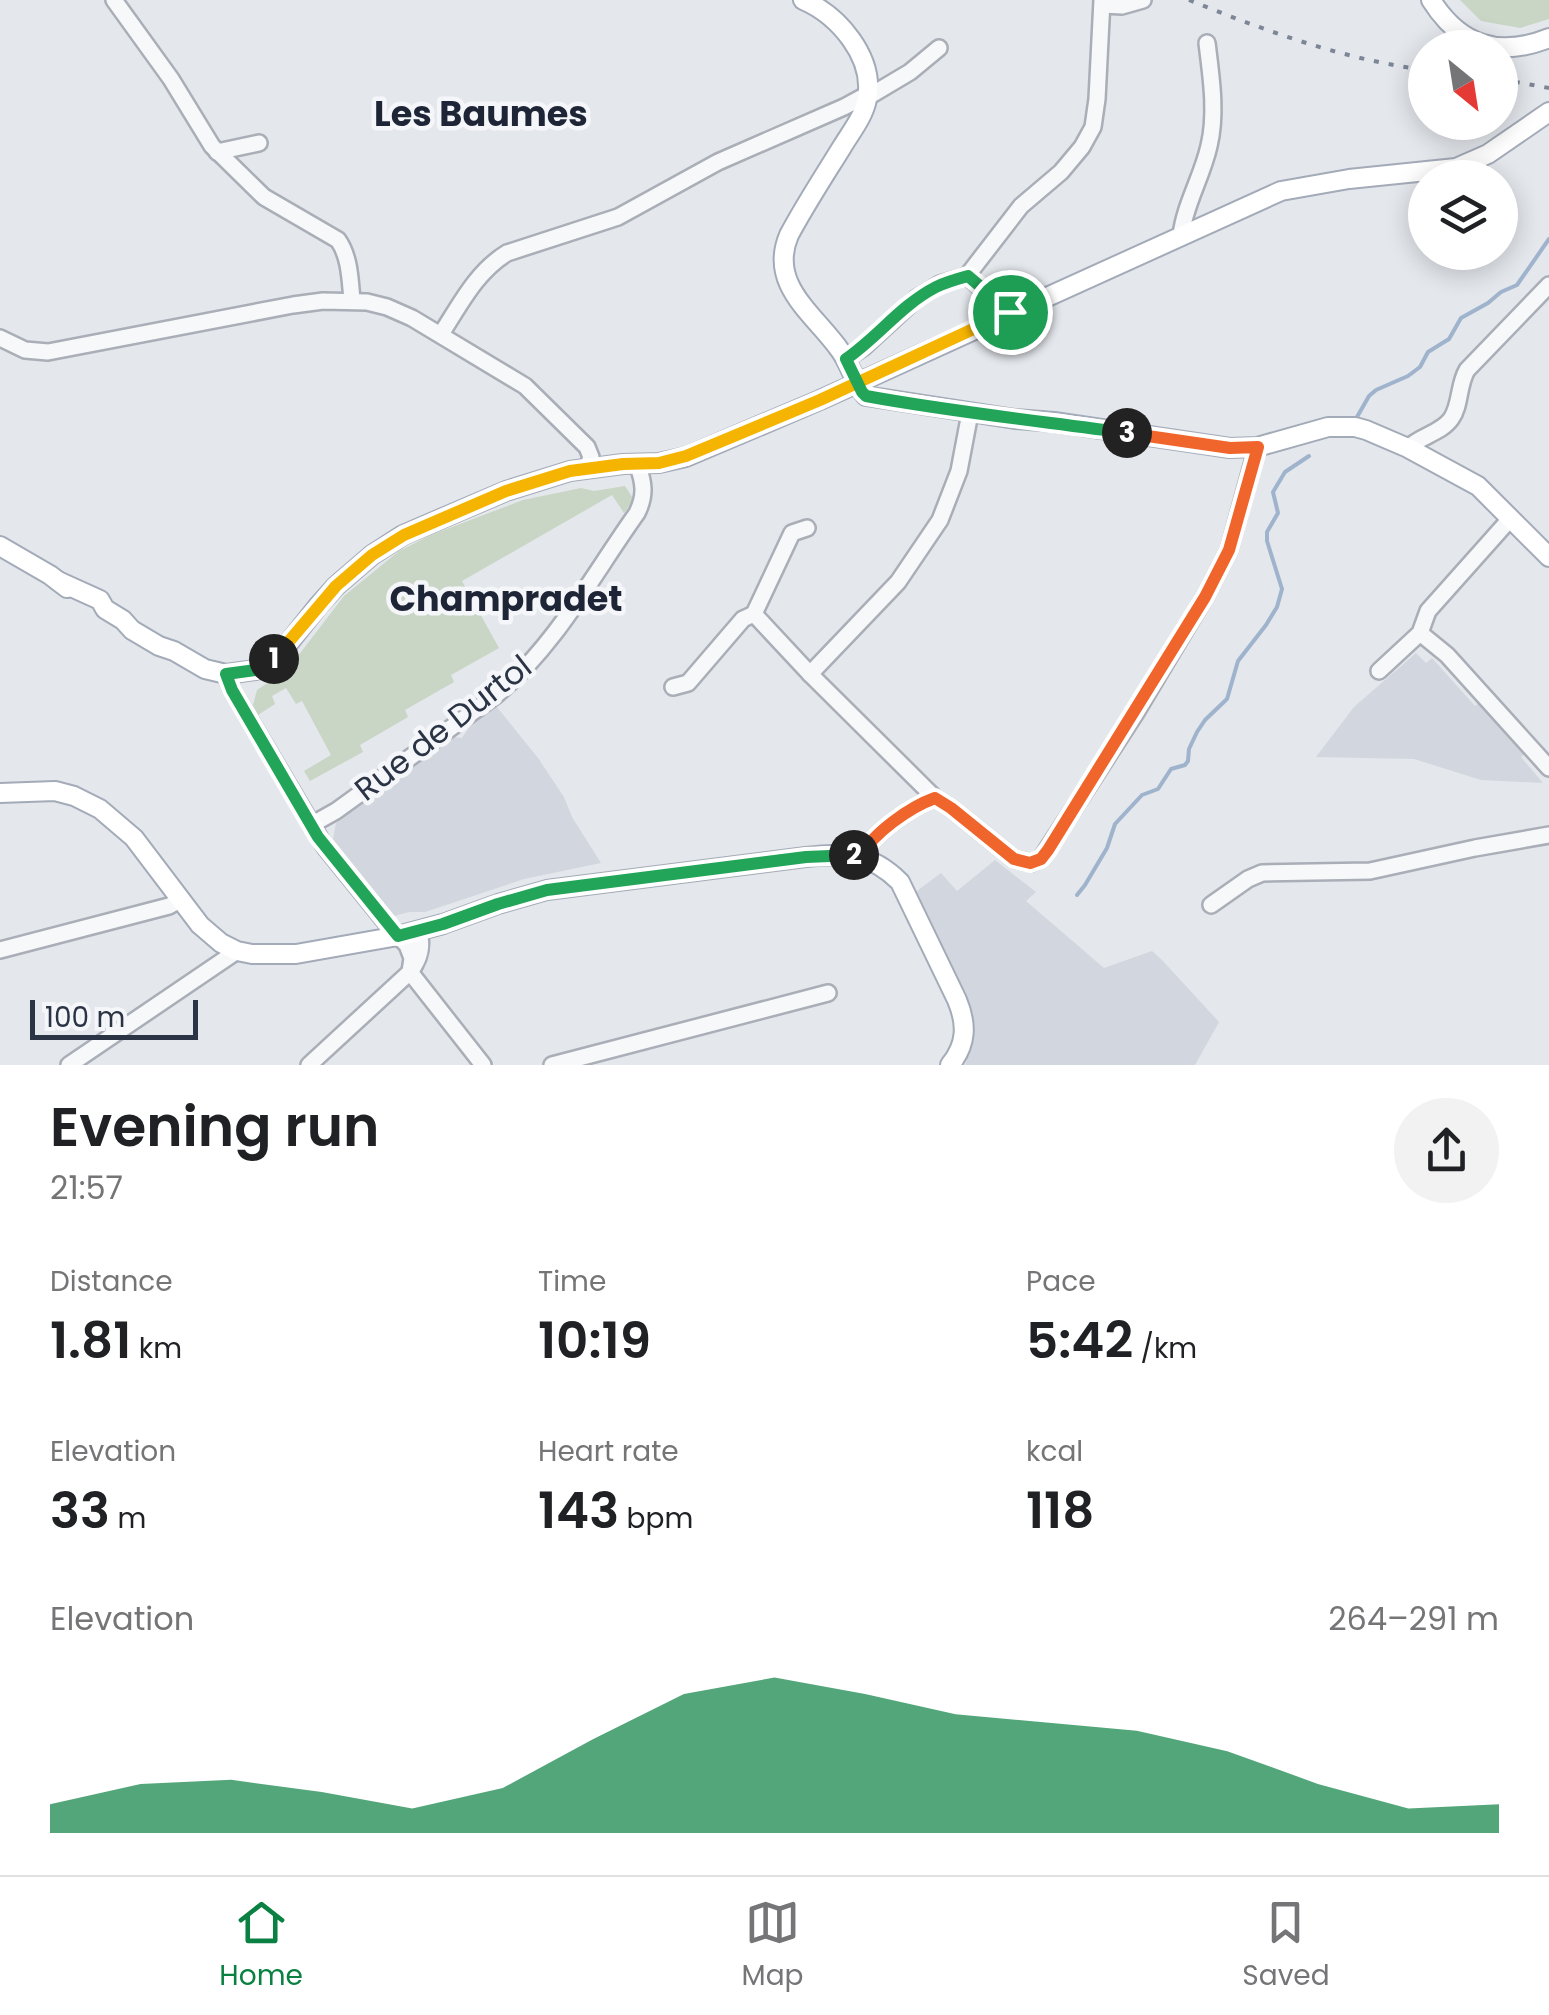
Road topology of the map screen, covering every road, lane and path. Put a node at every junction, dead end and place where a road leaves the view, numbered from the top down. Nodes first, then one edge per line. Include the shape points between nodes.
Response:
1 (803, 0) edge
2 (1142, 0) edge
3 (1431, 0) edge
4 (1440, 0) edge
5 (118, 1) edge
6 (1102, 3) edge
7 (1549, 30) edge
8 (1549, 38) edge
9 (1208, 44) dead end
10 (939, 48) dead end
11 (868, 95) junction
12 (1549, 112) edge
13 (259, 142) dead end
14 (218, 152) junction
15 (1181, 235) junction
16 (968, 276) junction
17 (1549, 285) edge
18 (352, 300) junction
19 (1010, 312) junction
20 (441, 334) junction
21 (0, 338) edge
22 (846, 359) junction
23 (857, 382) junction
24 (970, 413) junction
25 (1258, 447) junction
26 (1408, 448) junction
27 (638, 467) junction
28 (586, 468) junction
29 (543, 480) junction
30 (1510, 519) junction
31 (807, 528) dead end
32 (0, 546) edge
33 (1549, 557) edge
34 (754, 614) junction
35 (1420, 633) junction
36 (247, 672) junction
37 (1379, 672) dead end
38 (226, 674) junction
39 (810, 674) junction
40 (673, 688) dead end
41 (244, 708) junction
42 (1549, 768) edge
43 (0, 793) edge
44 (935, 798) junction
45 (311, 825) junction
46 (1549, 835) edge
47 (861, 856) junction
48 (180, 900) junction
49 (1210, 905) dead end
50 (420, 931) junction
51 (398, 936) junction
52 (0, 950) edge
53 (237, 951) junction
54 (410, 972) junction
55 (828, 993) dead end
56 (69, 1065) edge
57 (309, 1065) edge
58 (483, 1065) edge
59 (552, 1065) edge
60 (950, 1065) edge

1 - 11 main road via 853,42
2 - 6 street
3 - 8 main road via 1458,32 1487,47 1523,47
4 - 7 main road via 1464,27 1492,38 1522,40
5 - 14 street
6 - 16 street via 1092,127 1082,147 1020,206
9 - 15 street via 1210,142
10 - 11 street
11 - 20 street via 718,162 618,217 507,253 479,277
11 - 22 main road via 789,235 782,260 794,294
12 - 15 main road via 1456,168 1282,191
13 - 14 street
14 - 18 street via 264,197 338,240
15 - 19 main road
16 - 19 street
16 - 22 street via 917,298
17 - 26 street via 1468,370 1448,422
18 - 20 street via 387,306
18 - 21 street via 48,352
19 - 23 main road
20 - 28 street via 525,386 586,447
22 - 23 main road
23 - 24 main road via 866,396
23 - 27 main road via 686,456
24 - 25 main road
24 - 39 street via 940,520 898,582
25 - 26 main road via 1341,426
25 - 44 street via 1229,550 1205,597 1041,859 1014,859
26 - 30 main road via 1478,486
27 - 28 main road
27 - 29 main road
27 - 45 street, Rue de Durtol via 644,493 637,514 543,650 496,696
28 - 29 main road
29 - 36 main road via 388,544 336,586 280,654
30 - 33 main road
30 - 35 street via 1428,611
31 - 34 street via 792,533
32 - 38 main road via 205,668
34 - 39 street
34 - 40 street via 688,682
35 - 37 street
35 - 42 street
36 - 38 main road
36 - 41 street
38 - 41 street
39 - 44 street
41 - 45 street
43 - 48 main road via 54,792 100,809 134,838
44 - 47 street via 872,838
45 - 51 street
46 - 49 street via 1370,871 1262,873
47 - 50 main road via 547,890
47 - 60 main road via 900,882 958,1000 964,1039
48 - 52 street
48 - 53 main road via 210,935
50 - 51 main road
50 - 54 street via 419,961
51 - 53 main road via 296,954
51 - 54 street via 410,951
53 - 56 street
54 - 57 street
54 - 58 street
55 - 59 street

